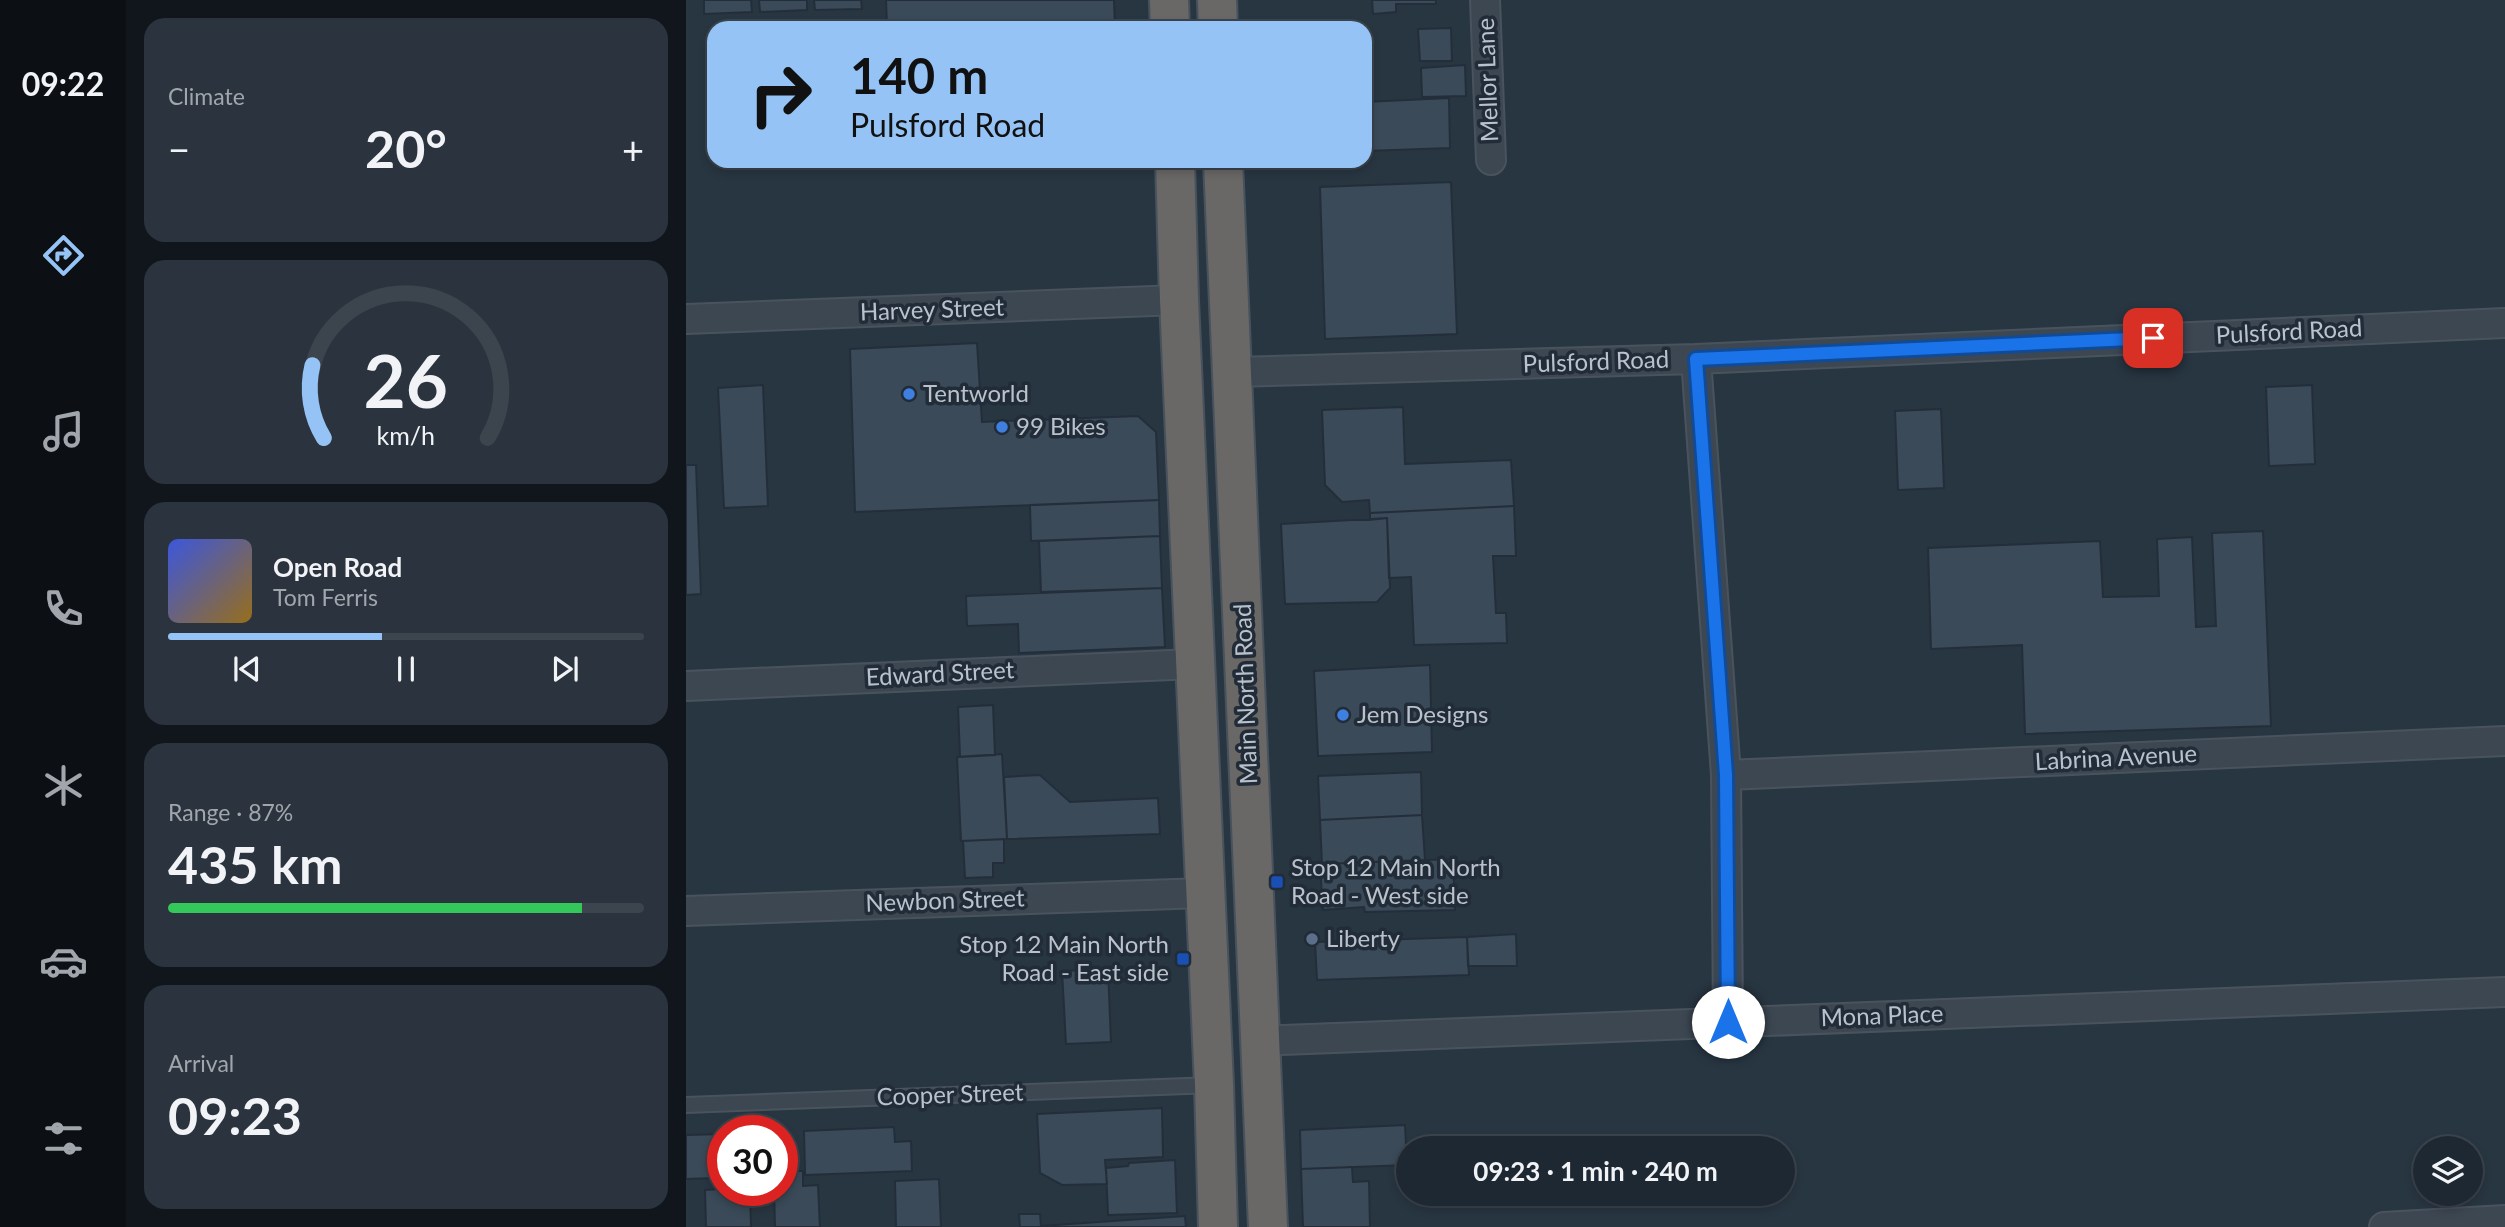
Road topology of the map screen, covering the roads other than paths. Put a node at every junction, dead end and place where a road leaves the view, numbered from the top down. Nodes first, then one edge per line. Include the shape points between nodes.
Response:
1 (1169, 0) edge
2 (1217, 0) edge
3 (1485, 0) edge
4 (1170, 21) edge
5 (1218, 21) edge
6 (1491, 160) dead end
7 (1175, 168) edge
8 (1223, 168) edge
9 (1229, 298) junction
10 (1179, 300) junction
11 (686, 319) edge
12 (2505, 323) edge
13 (1696, 359) junction
14 (1233, 372) junction
15 (1183, 376) junction
16 (1244, 662) junction
17 (1194, 664) junction
18 (686, 686) edge
19 (2505, 741) edge
20 (1726, 775) junction
21 (1255, 891) junction
22 (1204, 893) junction
23 (686, 911) edge
24 (2505, 992) edge
25 (1728, 1022) junction
26 (1260, 1041) junction
27 (1214, 1085) junction
28 (686, 1105) edge
29 (2505, 1220) edge
30 (1218, 1227) edge
31 (1268, 1227) edge
32 (2384, 1227) edge

1 - 4 highway
2 - 5 highway
3 - 6 street, Mellor Lane
7 - 10 highway, Main North Road
8 - 9 highway, Main North Road
9 - 10 highway
9 - 14 highway, Main North Road
10 - 11 street, Harvey Street
10 - 15 highway, Main North Road
12 - 13 street, Pulsford Road
13 - 14 street, Pulsford Road
13 - 20 street
14 - 15 highway
14 - 16 highway, Main North Road
15 - 17 highway, Main North Road
16 - 17 highway
16 - 21 highway, Main North Road
17 - 18 street, Edward Street
17 - 22 highway, Main North Road
19 - 20 street, Labrina Avenue
20 - 25 street
21 - 22 highway
21 - 26 highway, Main North Road
22 - 23 street, Newbon Street
22 - 27 highway, Main North Road
24 - 25 street, Mona Place
25 - 26 street, Mona Place
26 - 31 highway, Main North Road
27 - 28 lane, Cooper Street
27 - 30 highway, Main North Road
29 - 32 street

